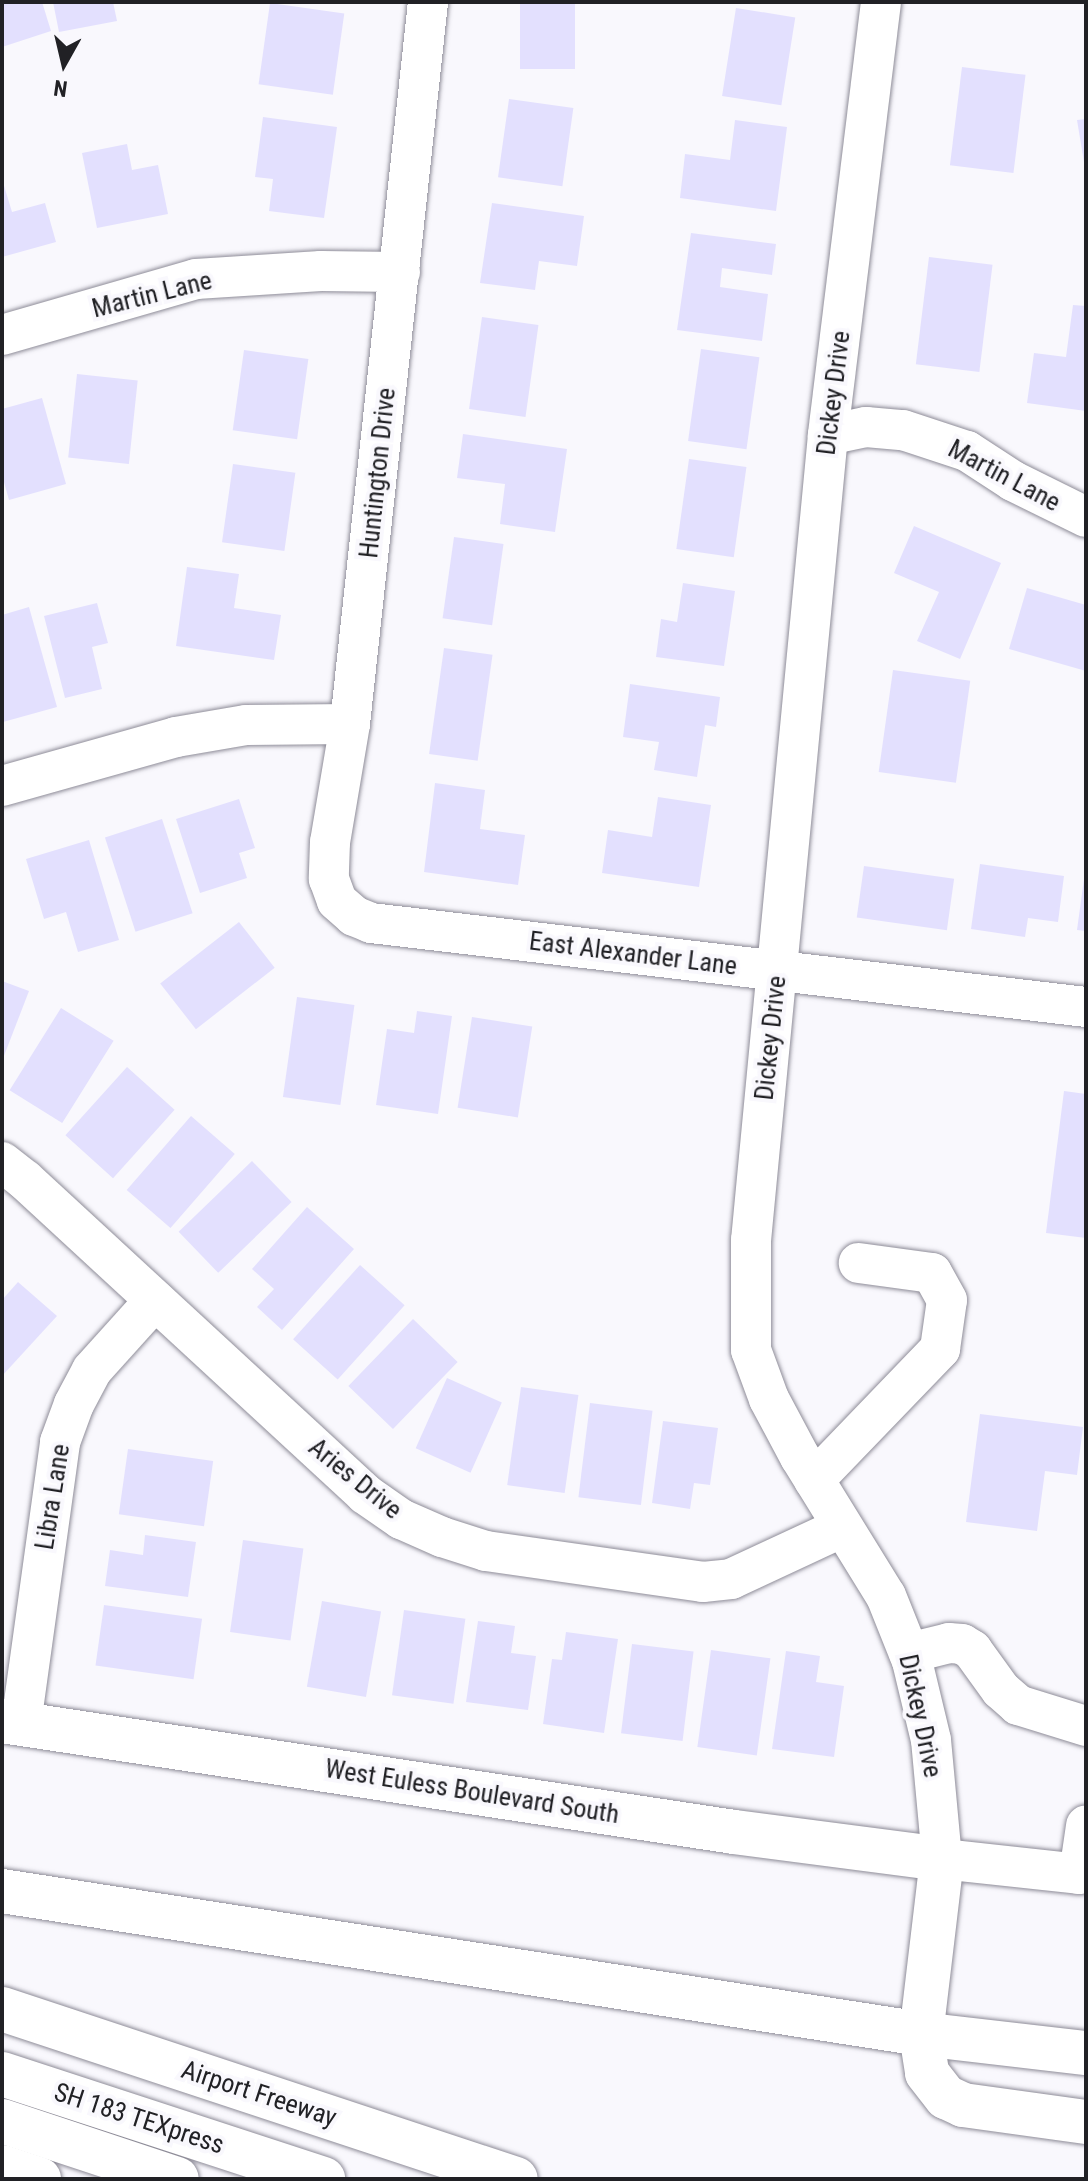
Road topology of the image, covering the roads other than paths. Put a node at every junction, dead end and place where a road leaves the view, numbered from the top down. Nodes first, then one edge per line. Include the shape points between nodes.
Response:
1 (428, 2) edge
2 (881, 2) edge
3 (400, 272) junction
4 (2, 335) edge
5 (828, 435) junction
6 (1086, 517) edge
7 (350, 724) junction
8 (2, 786) edge
9 (371, 923) joint
10 (778, 971) junction
11 (1086, 1007) edge
12 (2, 1162) edge
13 (859, 1263) dead end
14 (155, 1300) junction
15 (814, 1480) junction
16 (843, 1527) junction
17 (909, 1653) junction
18 (12, 1723) edge
19 (1086, 1726) edge
20 (1086, 1826) edge
21 (942, 1859) junction
22 (2, 1891) edge
23 (2, 2009) edge
24 (921, 2034) junction
25 (1086, 2053) edge
26 (2, 2074) edge
27 (2, 2121) edge
28 (1086, 2122) edge
29 (2, 2167) edge
30 (39, 2179) edge
31 (177, 2179) edge
32 (323, 2179) edge
33 (516, 2179) edge

1 - 3 street, Huntington Drive
2 - 5 street, Dickey Drive
3 - 4 street, Martin Lane via 196,279
3 - 7 street, Huntington Drive
5 - 6 street, Martin Lane via 866,427 903,430 967,451
5 - 10 street, Dickey Drive
7 - 8 street via 246,725 204,732
7 - 9 street, Huntington Drive via 329,879 337,901
9 - 10 street, East Alexander Lane
10 - 11 street, East Alexander Lane
10 - 15 street, Dickey Drive via 751,1240 751,1350 769,1399
12 - 14 street, Aries Drive
13 - 15 street via 932,1273 947,1300 940,1349
14 - 16 street, Aries Drive via 365,1494 401,1519 442,1537 486,1551 703,1582 731,1579
14 - 18 street, Libra Lane via 92,1370 60,1442
15 - 16 street, Dickey Drive
16 - 17 street, Dickey Drive via 886,1596
17 - 19 street via 962,1644 1018,1705
17 - 21 street, Dickey Drive via 931,1740
18 - 21 main road, West Euless Boulevard South
20 - 21 street via 1079,1874
21 - 24 main road, Dickey Drive
22 - 24 main road
23 - 33 main road, Airport Freeway
24 - 25 main road
24 - 28 main road, Dickey Drive via 927,2073 946,2097 963,2105
26 - 32 main road, SH 183 TEXpress
27 - 31 main road, SH 183 TEXpress
29 - 30 main road

